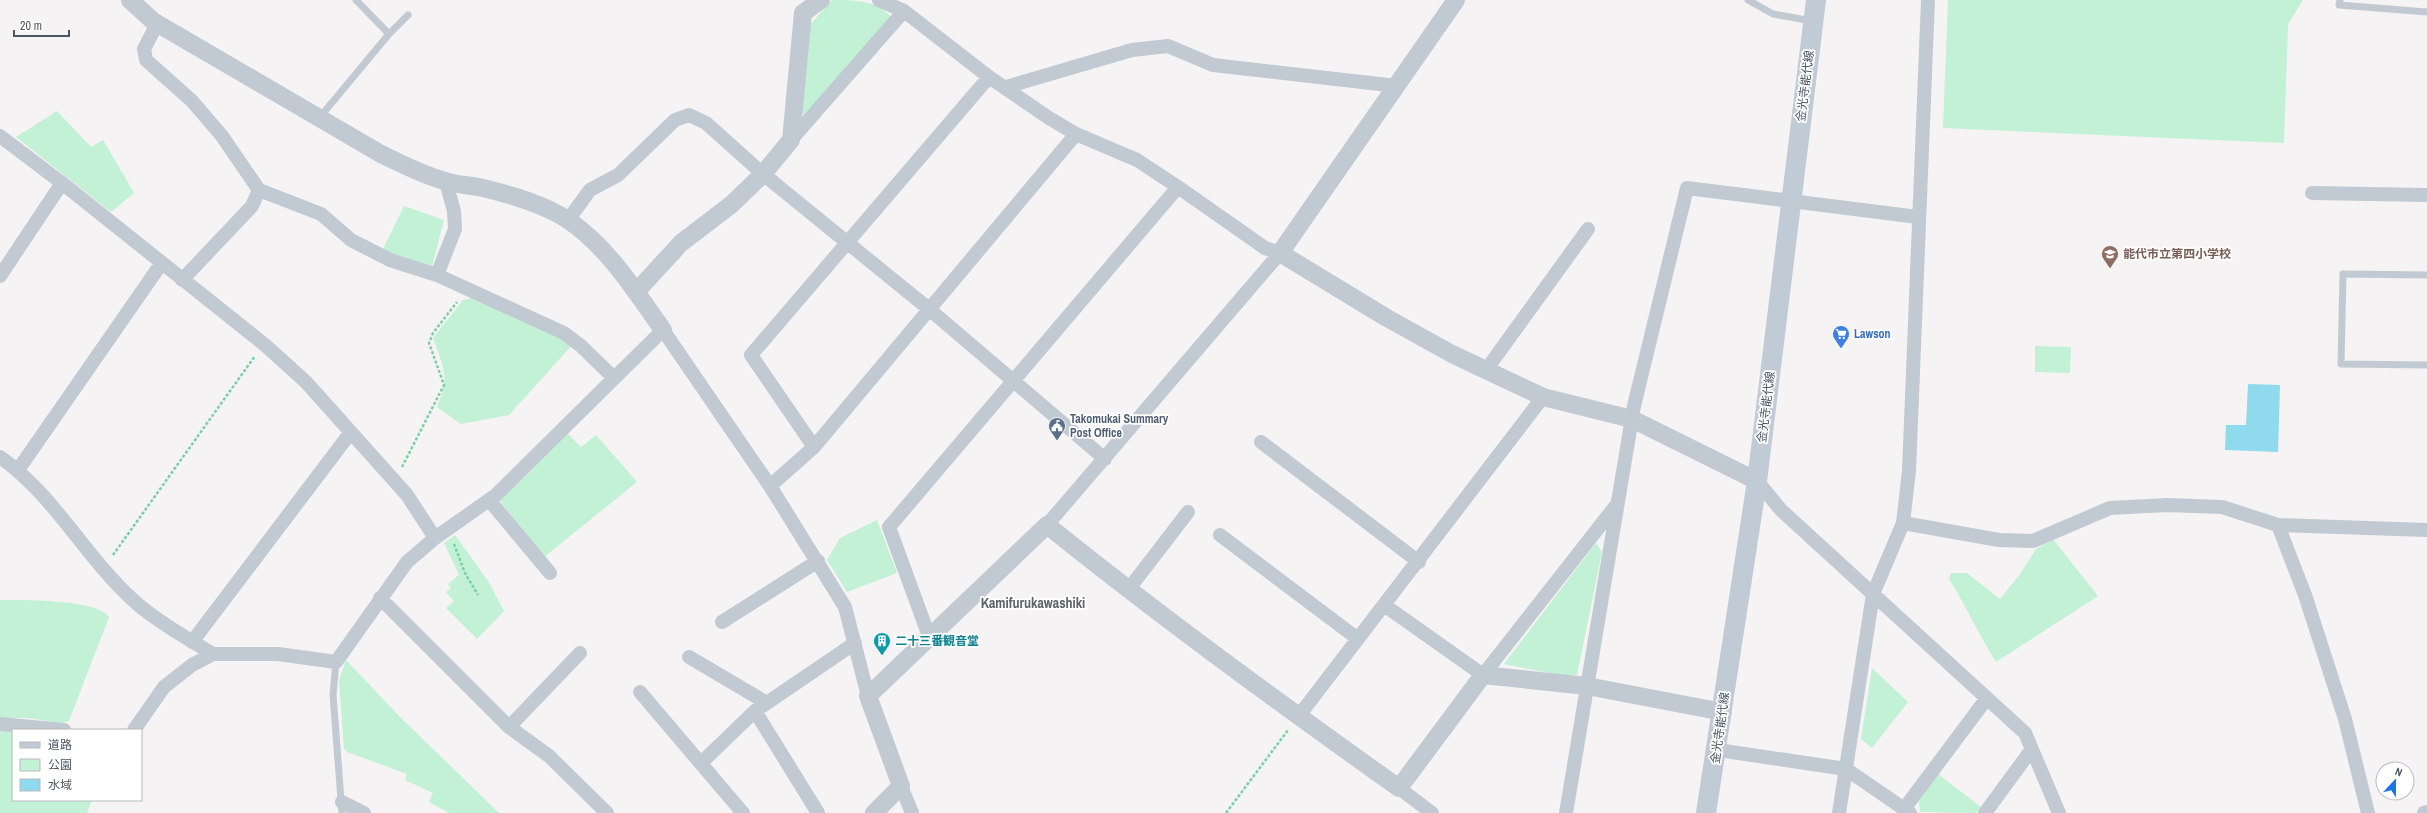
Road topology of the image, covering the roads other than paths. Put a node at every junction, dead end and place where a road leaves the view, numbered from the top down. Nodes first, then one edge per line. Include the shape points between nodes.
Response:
1 (130, 0) edge
2 (356, 0) edge
3 (821, 0) edge
4 (879, 0) edge
5 (1456, 0) edge
6 (1748, 0) edge
7 (1816, 0) edge
8 (1928, 0) edge
9 (2340, 0) edge
10 (803, 6) edge
11 (904, 10) junction
12 (2427, 12) edge
13 (408, 15) dead end
14 (1813, 21) junction
15 (157, 24) junction
16 (389, 34) junction
17 (989, 77) junction
18 (1398, 86) junction
19 (1006, 87) junction
20 (320, 117) junction
21 (1076, 134) junction
22 (0, 136) edge
23 (791, 140) junction
24 (763, 174) junction
25 (446, 182) junction
26 (62, 183) junction
27 (1178, 187) junction
28 (259, 190) junction
29 (2312, 193) dead end
30 (2427, 195) edge
31 (1791, 200) junction
32 (1918, 217) junction
33 (568, 220) junction
34 (1588, 230) dead end
35 (846, 242) junction
36 (1280, 253) junction
37 (161, 264) junction
38 (437, 275) junction
39 (2427, 275) edge
40 (0, 276) edge
41 (182, 280) junction
42 (636, 292) junction
43 (929, 309) junction
44 (663, 330) junction
45 (2427, 365) edge
46 (1486, 370) junction
47 (614, 378) junction
48 (1011, 381) junction
49 (1543, 397) junction
50 (1632, 419) junction
51 (351, 432) junction
52 (1261, 442) dead end
53 (814, 447) junction
54 (0, 457) edge
55 (1105, 459) junction
56 (18, 470) junction
57 (1757, 481) junction
58 (770, 486) junction
59 (488, 500) junction
60 (1620, 500) junction
61 (1188, 512) dead end
62 (1904, 523) junction
63 (1047, 525) junction
64 (2278, 525) junction
65 (2427, 530) edge
66 (1220, 535) dead end
67 (435, 538) junction
68 (818, 561) junction
69 (1418, 562) junction
70 (550, 573) dead end
71 (1128, 590) junction
72 (1873, 594) junction
73 (380, 598) junction
74 (1384, 605) junction
75 (722, 622) dead end
76 (1358, 638) junction
77 (930, 639) junction
78 (192, 642) junction
79 (855, 643) junction
80 (580, 653) dead end
81 (213, 654) junction
82 (689, 657) dead end
83 (336, 662) junction
84 (1483, 675) junction
85 (1587, 686) junction
86 (640, 692) dead end
87 (868, 696) junction
88 (1987, 698) junction
89 (767, 703) junction
90 (755, 711) junction
91 (1723, 712) junction
92 (1298, 716) junction
93 (0, 724) edge
94 (509, 727) junction
95 (53, 729) edge
96 (135, 729) edge
97 (2032, 749) junction
98 (1718, 750) junction
99 (700, 763) junction
100 (1846, 769) junction
101 (901, 786) junction
102 (1399, 788) junction
103 (342, 807) edge
104 (1907, 811) edge
105 (2427, 812) edge
106 (364, 813) edge
107 (608, 813) edge
108 (743, 813) edge
109 (818, 813) edge
110 (874, 813) edge
111 (912, 813) edge
112 (1432, 813) edge
113 (1566, 813) edge
114 (1706, 813) edge
115 (1839, 813) edge
116 (1985, 813) edge
117 (2059, 813) edge
118 (2368, 813) edge
119 (2424, 813) edge

1 - 15 street
2 - 16 lane
3 - 10 street
4 - 11 street
5 - 18 street
6 - 14 lane via 1773,14
7 - 14 main road, 金光寺能代線
8 - 32 street
9 - 12 lane via 2339,5
10 - 23 street
11 - 17 street
11 - 23 street
13 - 16 lane
14 - 31 main road, 金光寺能代線
15 - 20 street
15 - 28 street via 144,49 146,60 192,101 222,136
16 - 20 lane
17 - 19 street
17 - 35 street
18 - 19 street via 1213,65 1168,46 1132,50
18 - 36 street
19 - 21 street
20 - 25 street via 381,154 420,173
21 - 27 street via 1137,160
21 - 43 street
22 - 26 street
23 - 24 street
24 - 33 street via 706,123 689,115 675,120 618,175 590,190
24 - 35 street
24 - 42 street via 732,204 681,243
25 - 33 street via 483,188 539,205
25 - 38 street via 454,210 455,229
26 - 37 street
26 - 40 street
27 - 36 street via 1265,248
27 - 48 street
28 - 38 street via 321,214 351,240 390,260
28 - 41 street via 252,206
29 - 30 street
31 - 32 street
31 - 50 street via 1687,188
31 - 57 main road, 金光寺能代線
32 - 62 street via 1909,471
33 - 42 street via 591,237 610,257
34 - 46 street
35 - 43 street
35 - 53 street via 751,355
36 - 46 street via 1387,318
36 - 55 street
37 - 41 street
37 - 56 street
38 - 47 street via 564,333
39 - 45 lane via 2343,274 2341,364
41 - 51 street via 265,345 306,382
42 - 44 street
43 - 48 street
43 - 53 street
44 - 47 street
44 - 58 street
46 - 49 street
47 - 59 street
48 - 55 street
48 - 77 street via 889,527
49 - 50 street
49 - 69 street
50 - 57 street
50 - 60 street
51 - 67 street via 408,495
51 - 78 street
52 - 69 street
53 - 58 street
54 - 56 street
55 - 63 street
56 - 78 street via 64,517 103,569 133,600
57 - 72 street via 1781,510
57 - 91 main road, 金光寺能代線
58 - 68 street
59 - 67 street
59 - 70 street
60 - 84 street
60 - 85 street
61 - 71 street
62 - 64 street via 1999,540 2033,541 2110,508 2167,505 2222,507
62 - 72 street
63 - 71 street
63 - 77 street
64 - 65 street
64 - 118 street via 2305,595 2345,719
66 - 76 street
67 - 73 street via 406,562
68 - 75 street
68 - 79 street via 845,607
69 - 74 street
71 - 92 street
72 - 88 street
72 - 100 street
73 - 83 street
73 - 94 street
74 - 76 street
74 - 84 street
76 - 92 street
77 - 87 street
78 - 81 street
79 - 87 street
79 - 89 street
80 - 94 street
81 - 83 street via 278,654
81 - 96 street via 192,665 164,687
82 - 89 street
83 - 103 lane via 333,695
84 - 85 street
84 - 102 street
85 - 91 street
85 - 113 street
86 - 99 street
87 - 101 street
88 - 97 street via 2025,733
88 - 104 street
89 - 90 street
90 - 99 street
90 - 109 street
91 - 98 main road, 金光寺能代線
92 - 102 street
93 - 95 street
94 - 107 street via 549,756
97 - 116 street
97 - 117 street
98 - 100 street
98 - 114 main road, 金光寺能代線
99 - 108 street
100 - 104 street
100 - 115 street
101 - 110 street
101 - 111 street
102 - 112 street
103 - 106 street
105 - 119 street

